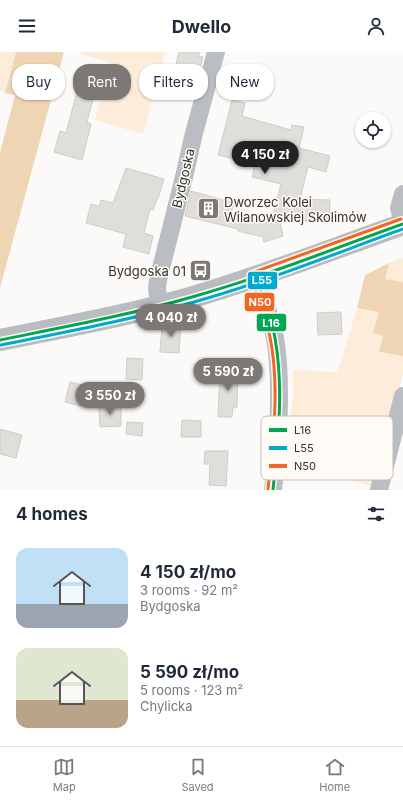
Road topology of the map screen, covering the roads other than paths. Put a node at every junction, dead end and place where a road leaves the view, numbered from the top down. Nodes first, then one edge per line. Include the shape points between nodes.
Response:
1 (216, 52) edge
2 (403, 194) edge
3 (403, 224) edge
4 (256, 277) junction
5 (159, 306) junction
6 (0, 340) edge
7 (403, 396) edge
8 (278, 416) edge
9 (393, 435) edge
10 (274, 480) edge
11 (382, 480) edge
12 (273, 490) edge
13 (379, 490) edge

1 - 5 street, Bydgoska via 158,280
2 - 3 street via 399,208
3 - 4 main road
4 - 5 main road
4 - 8 street via 272,325 277,353
5 - 6 main road
7 - 9 street
10 - 12 street
11 - 13 street

